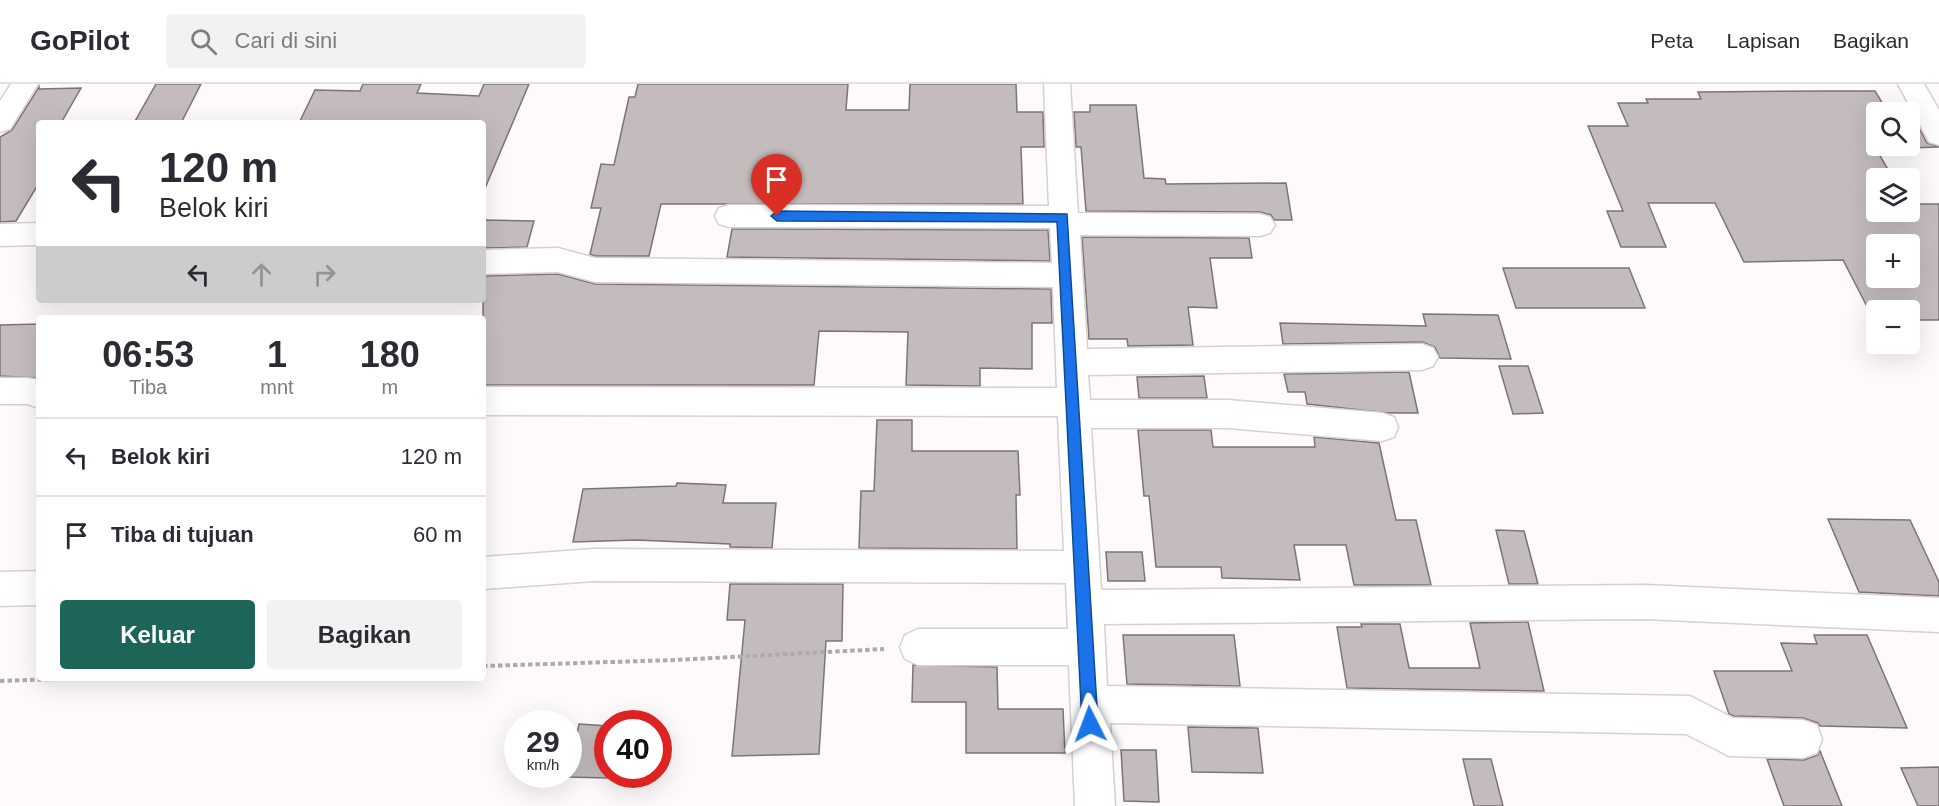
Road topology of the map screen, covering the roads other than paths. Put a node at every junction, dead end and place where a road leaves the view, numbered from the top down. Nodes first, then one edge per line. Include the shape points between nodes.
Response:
1 (25, 84) edge
2 (1057, 84) edge
3 (1911, 84) edge
4 (0, 122) edge
5 (1939, 135) edge
6 (729, 216) dead end
7 (1063, 221) junction
8 (1260, 225) dead end
9 (36, 234) edge
10 (0, 235) edge
11 (486, 262) edge
12 (1066, 275) junction
13 (1422, 357) dead end
14 (1070, 362) junction
15 (0, 391) edge
16 (36, 393) edge
17 (486, 401) edge
18 (1073, 408) junction
19 (1382, 427) dead end
20 (1082, 567) junction
21 (486, 573) edge
22 (36, 588) edge
23 (0, 589) edge
24 (1084, 607) junction
25 (1939, 615) edge
26 (918, 647) road end
27 (1086, 647) junction
28 (1089, 704) junction
29 (1803, 739) dead end
30 (1095, 806) edge

1 - 4 street
2 - 7 street
3 - 5 street
6 - 7 street
7 - 8 street
7 - 12 street
9 - 10 street
11 - 12 street via 558,260 595,270
12 - 14 street
13 - 14 street
14 - 18 street
15 - 16 street
17 - 18 street
18 - 19 street via 1228,414
18 - 20 street
20 - 21 street via 594,565
20 - 24 street
22 - 23 street
24 - 25 street via 1645,602
24 - 27 street
26 - 27 street
27 - 28 street
28 - 29 street via 1690,716 1729,737
28 - 30 street

